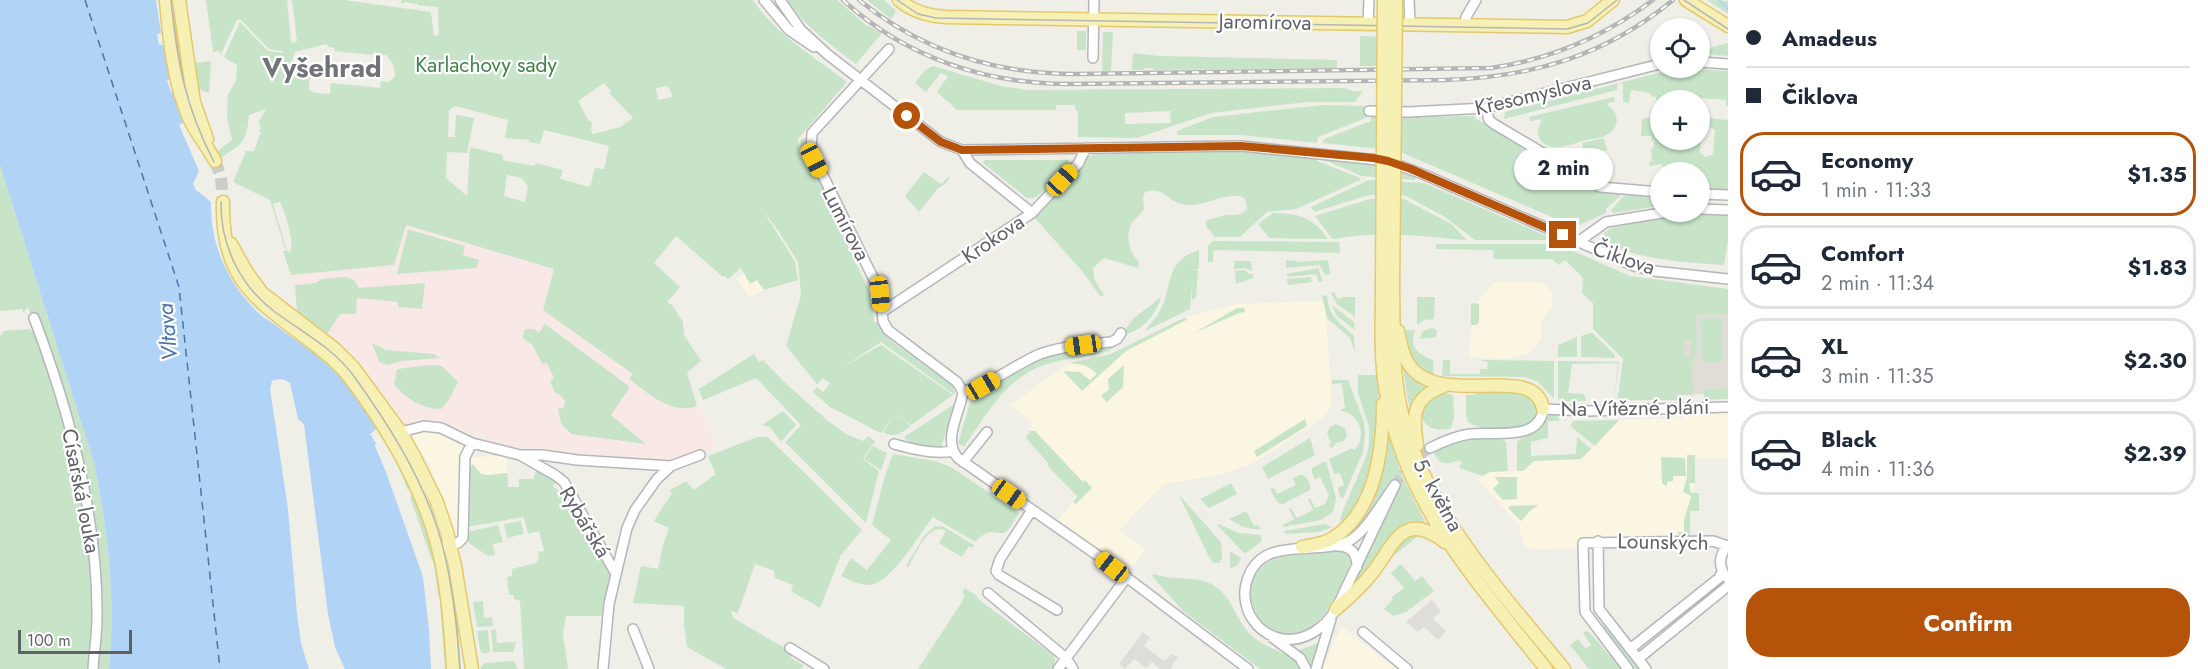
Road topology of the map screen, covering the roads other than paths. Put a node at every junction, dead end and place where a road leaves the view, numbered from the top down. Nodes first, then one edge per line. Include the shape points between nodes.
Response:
1 (166, 0) edge
2 (179, 0) edge
3 (764, 0) edge
4 (780, 0) edge
5 (1094, 0) edge
6 (1369, 0) edge
7 (1384, 0) edge
8 (1396, 0) edge
9 (1409, 0) edge
10 (1476, 0) edge
11 (1613, 0) edge
12 (1686, 0) edge
13 (908, 2) edge
14 (1094, 19) junction
15 (1368, 24) junction
16 (1410, 25) junction
17 (1465, 26) junction
18 (1728, 26) edge
19 (889, 49) dead end
20 (826, 54) junction
21 (1093, 58) dead end
22 (1710, 63) edge
23 (1728, 64) edge
24 (1650, 67) edge
25 (860, 80) junction
26 (1486, 108) junction
27 (1369, 111) dead end
28 (1086, 148) junction
29 (962, 150) junction
30 (1650, 191) edge
31 (1710, 194) edge
32 (1728, 195) edge
33 (223, 202) tunnel mouth
34 (1710, 209) edge
35 (1728, 210) edge
36 (1032, 213) junction
37 (1650, 215) edge
38 (1578, 242) junction
39 (1728, 279) edge
40 (1387, 287) junction
41 (1394, 306) junction
42 (882, 312) junction
43 (34, 318) dead end
44 (1121, 333) dead end
45 (1383, 373) junction
46 (1447, 386) junction
47 (963, 392) junction
48 (1728, 407) edge
49 (1543, 409) junction
50 (987, 432) dead end
51 (395, 434) junction
52 (472, 443) junction
53 (894, 444) dead end
54 (1430, 448) tunnel mouth
55 (953, 452) junction
56 (520, 455) junction
57 (699, 455) dead end
58 (963, 462) junction
59 (670, 466) junction
60 (1427, 481) junction
61 (1032, 510) junction
62 (1598, 542) junction
63 (450, 545) junction
64 (1728, 545) edge
65 (1337, 546) junction
66 (1302, 547) junction
67 (438, 548) junction
68 (1452, 549) junction
69 (1357, 567) junction
70 (616, 574) junction
71 (1725, 575) edge
72 (1126, 577) junction
73 (1728, 586) edge
74 (987, 593) dead end
75 (1057, 610) dead end
76 (1334, 613) junction
77 (633, 629) dead end
78 (1363, 632) dead end
79 (1266, 633) junction
80 (790, 648) dead end
81 (1630, 649) junction
82 (1066, 658) junction
83 (1638, 659) junction
84 (93, 669) edge
85 (453, 669) edge
86 (472, 669) edge
87 (603, 669) edge
88 (649, 669) edge
89 (824, 669) edge
90 (1058, 669) edge
91 (1073, 669) edge
92 (1248, 669) edge
93 (1306, 669) edge
94 (1316, 669) edge
95 (1407, 669) edge
96 (1546, 669) edge
97 (1564, 669) edge
98 (1628, 669) edge
99 (1646, 669) edge

1 - 2 main road via 184,101 190,121 213,157 194,102
3 - 20 street via 789,30
4 - 20 street via 801,30
5 - 14 street
6 - 15 street
7 - 40 main road, bridge
8 - 40 main road, bridge
9 - 16 street
10 - 17 street
11 - 17 main road, Jaromírova via 1587,21 1571,27
12 - 18 main road
13 - 14 main road, Jaromírova via 935,16
14 - 15 main road, Jaromírova
14 - 21 street
15 - 16 main road, Jaromírova
16 - 17 main road, Jaromírova
19 - 25 street, Lumírova
20 - 25 street
22 - 23 street
24 - 26 street, Křesomyslova
25 - 29 street via 941,142
25 - 42 street, Lumírova via 812,133 811,151 880,294
26 - 27 street, Křesomyslova
26 - 30 street via 1494,124 1600,187
28 - 29 street, Čiklova
28 - 36 street, Krokova via 1078,164
28 - 38 street, Čiklova via 1241,146 1388,161
29 - 36 street via 970,163
31 - 32 street
33 - 51 main road via 230,260 248,290 337,362
34 - 35 street
36 - 42 street, Krokova
37 - 38 street via 1606,222
38 - 39 street, Čiklova via 1641,268
40 - 41 main road, 5. května
40 - 45 main road, 5. května
41 - 46 main road via 1407,362 1422,376
41 - 60 main road, 5. května via 1393,355 1400,405 1407,434
42 - 47 street, Lumírova via 888,330 957,382
43 - 84 street, Císařská louka via 72,434 87,507 95,560 97,620
44 - 47 street via 1111,342 1041,354 983,386
45 - 66 main road via 1381,445 1366,498 1350,523 1334,538
45 - 68 main road, 5. května via 1402,456 1425,507
46 - 49 main road via 1524,387 1537,394
46 - 60 main road via 1425,394 1416,410 1417,450
47 - 55 street via 951,437
48 - 49 street, Na Vítězné pláni
49 - 54 street via 1539,421 1528,430 1468,434
50 - 58 street
51 - 52 street via 424,426 441,428
51 - 63 main road via 422,470
51 - 67 main road
52 - 56 street
52 - 63 street via 465,457 463,538
53 - 55 street
55 - 58 street
56 - 59 street
56 - 70 street, Rybářská via 564,482
57 - 59 street
58 - 61 street
59 - 70 street via 635,510
60 - 97 main road, 5. května via 1465,542
61 - 72 street
61 - 75 street via 996,571
62 - 64 street, Lounských via 1713,541
62 - 81 street, Lounských via 1599,609
62 - 98 street, Lounských via 1583,543 1586,614
63 - 67 street
63 - 86 main road
64 - 71 street via 1721,556
65 - 66 street
65 - 69 street via 1352,550
65 - 69 street via 1360,532 1395,484
66 - 79 street via 1268,555 1255,566 1248,580 1248,610
67 - 85 main road via 450,615
68 - 76 main road via 1426,532 1402,533 1369,577
68 - 96 main road, 5. května
69 - 76 street
70 - 87 street
71 - 81 street
72 - 82 street
72 - 92 street
73 - 83 street
74 - 82 street
76 - 79 street via 1302,638 1281,639
76 - 94 street
77 - 88 street
78 - 95 street
79 - 93 street via 1300,658
80 - 89 street
81 - 83 street, Lounských
82 - 90 street
82 - 91 street
83 - 99 street, Lounských

